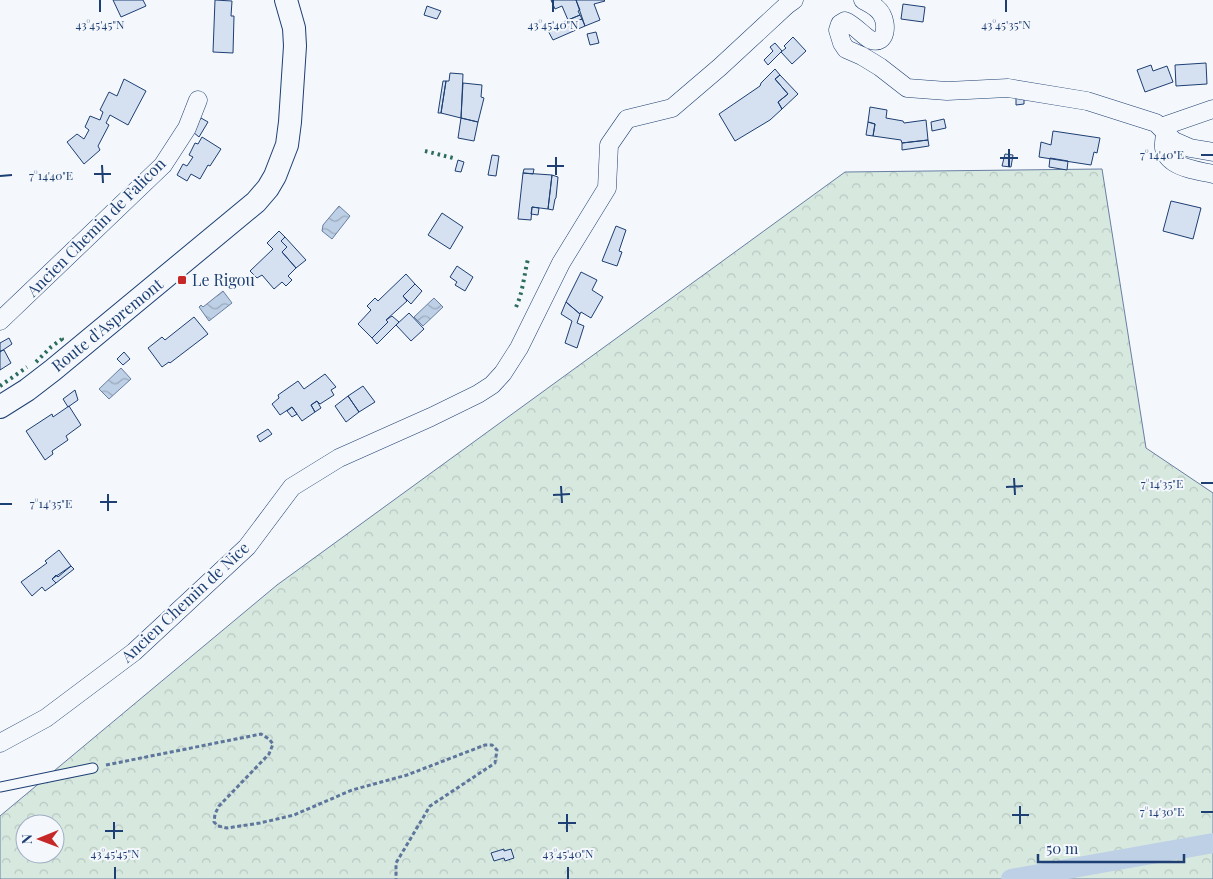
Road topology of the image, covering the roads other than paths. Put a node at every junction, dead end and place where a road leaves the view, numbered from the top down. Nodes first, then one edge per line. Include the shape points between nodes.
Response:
1 (286, 0) edge
2 (794, 0) edge
3 (863, 0) edge
4 (198, 100) dead end
5 (1213, 109) edge
6 (1164, 130) junction
7 (1213, 152) edge
8 (1213, 174) edge
9 (0, 321) edge
10 (0, 407) edge
11 (0, 743) edge
12 (93, 768) road end
13 (0, 787) edge

1 - 10 street, Route d'Aspremont via 295,46 290,122 283,156 268,188 256,202 164,280 27,390
2 - 11 street, Ancien Chemin de Nice via 672,108 627,119 608,145 607,188 561,263 519,348 492,385 431,417 339,458 292,487 247,547 134,652 46,718
3 - 6 street via 881,13 886,24 885,33 876,40 870,40 845,20 838,30 842,43 846,49 862,56 907,88 947,91 1008,88 1086,101 1156,123
4 - 9 street, Ancien Chemin de Falicon via 187,128 163,165
5 - 6 street
6 - 7 street via 1174,141
6 - 8 street via 1163,142 1168,156 1185,168
12 - 13 lane

